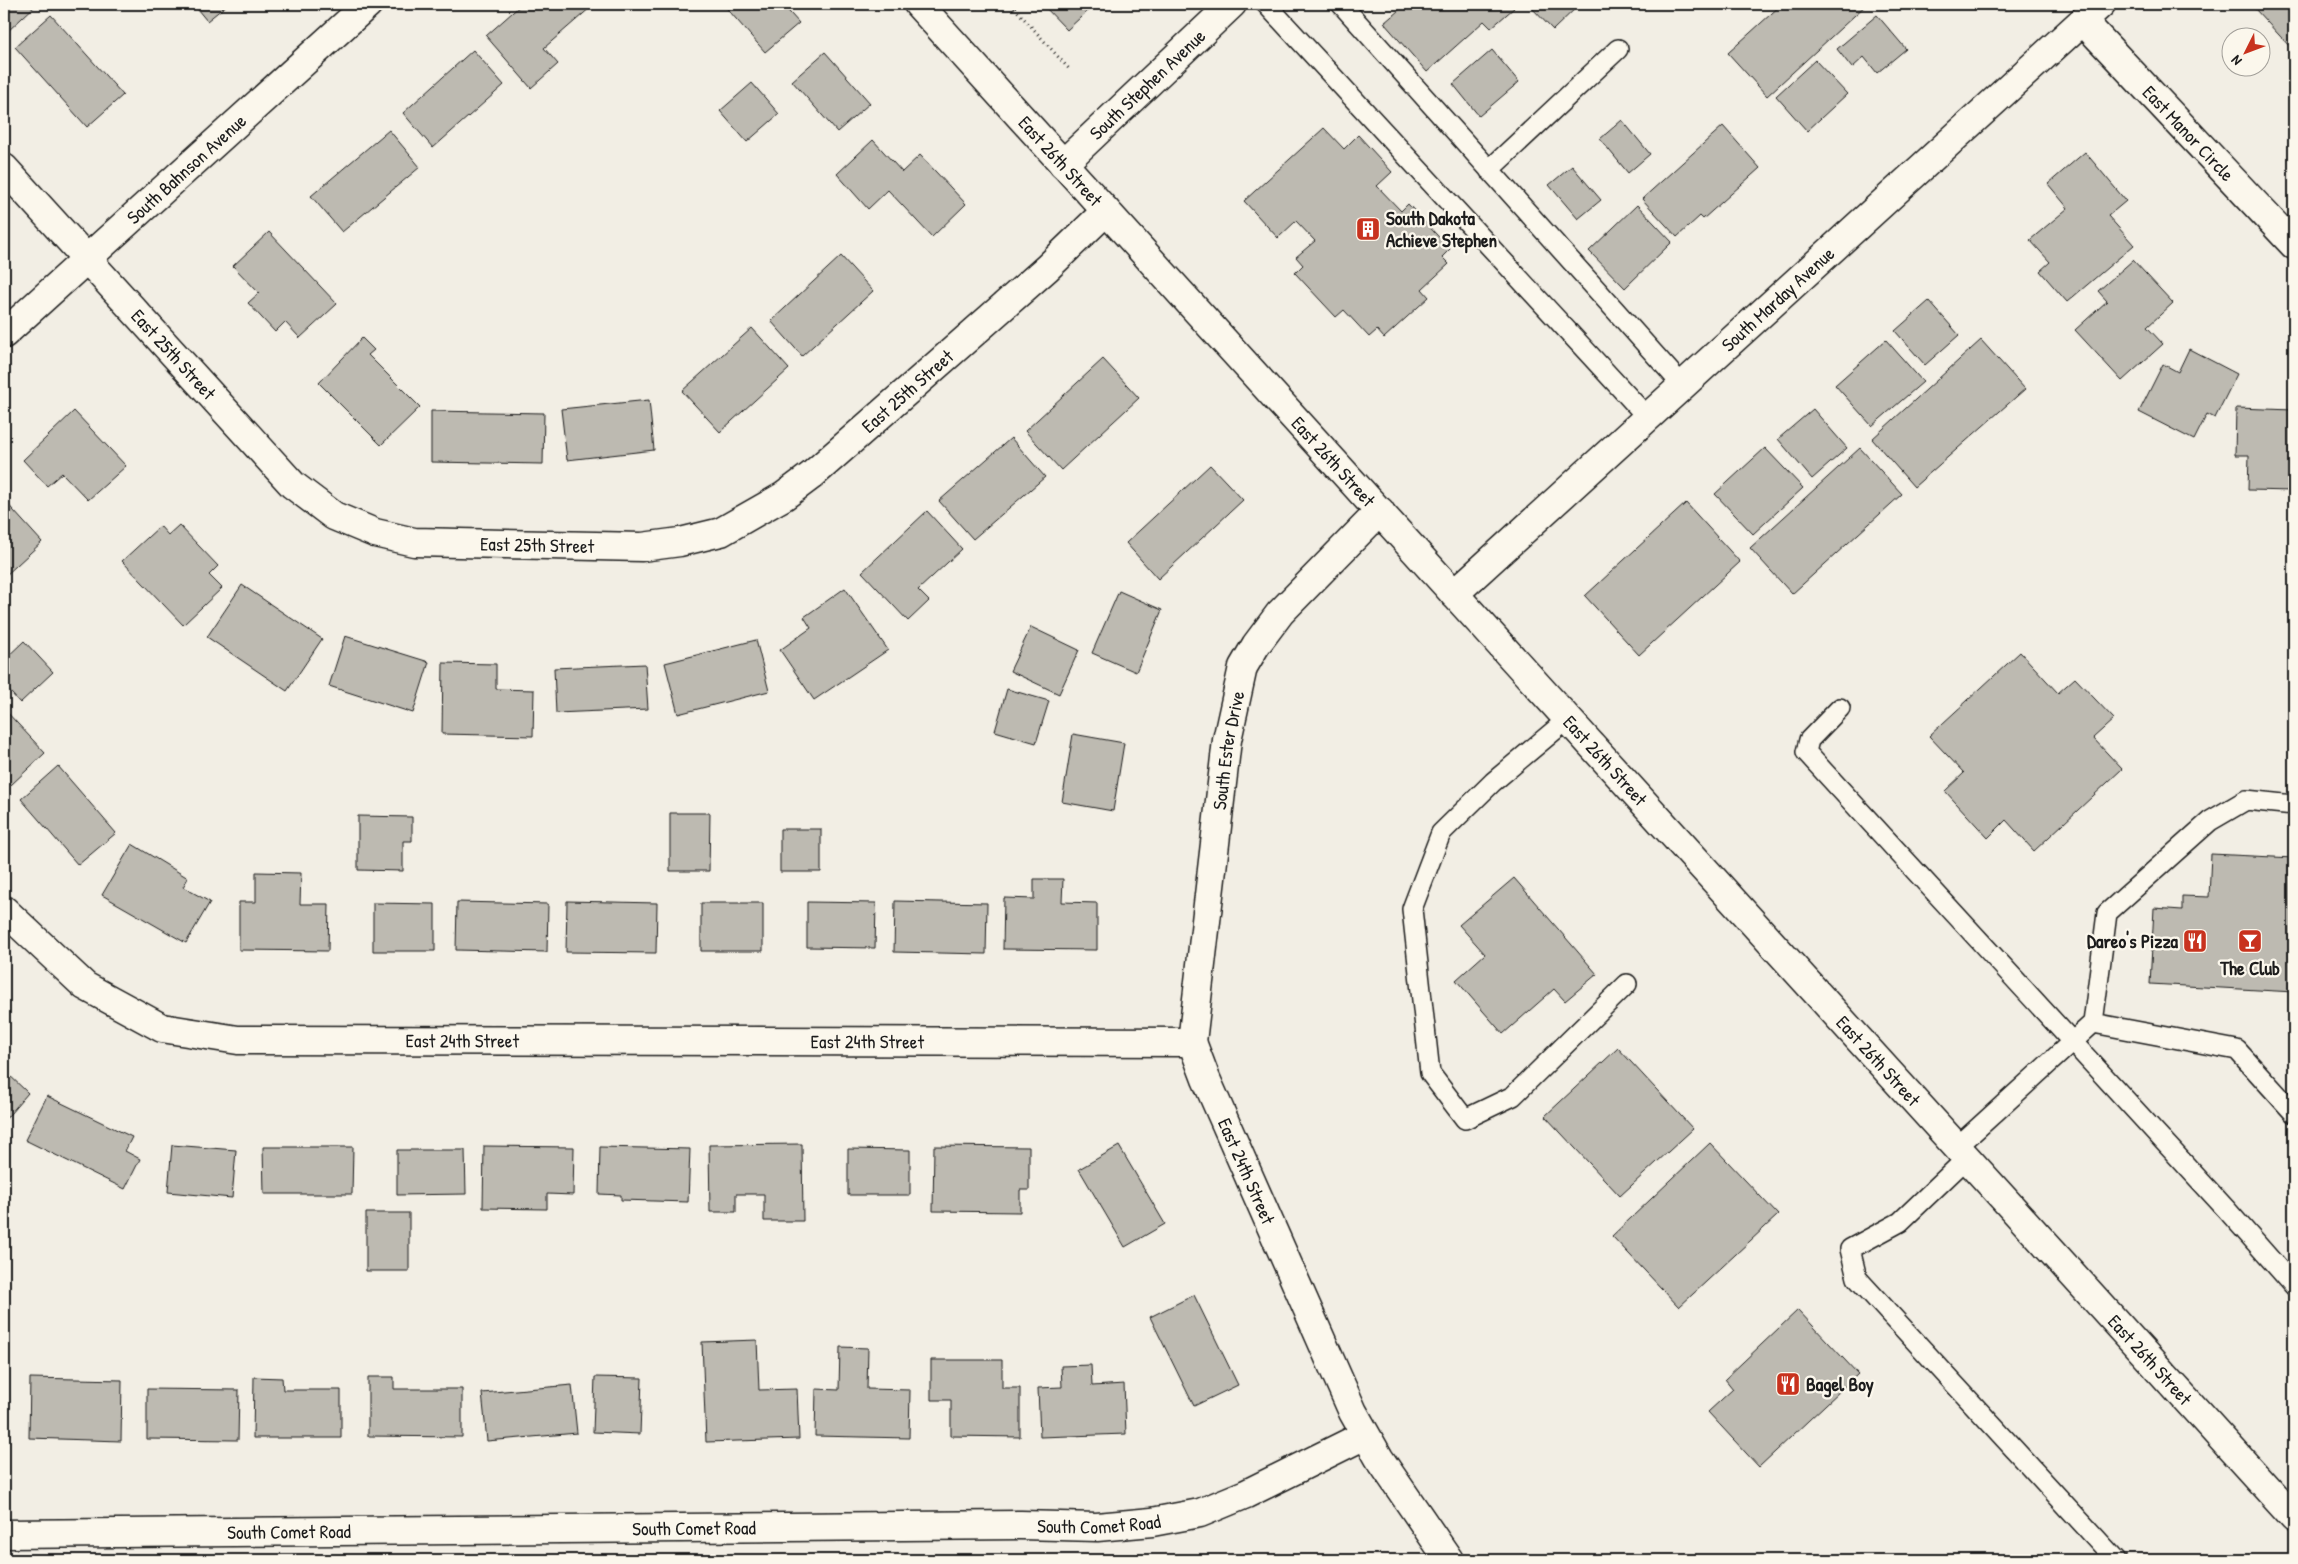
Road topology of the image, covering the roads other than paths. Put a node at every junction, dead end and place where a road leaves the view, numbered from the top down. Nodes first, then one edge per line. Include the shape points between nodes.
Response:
1 (368, 4) edge
2 (918, 4) edge
3 (1232, 4) edge
4 (1266, 4) edge
5 (1341, 4) edge
6 (2092, 12) edge
7 (1618, 49) dead end
8 (1063, 164) junction
9 (4, 168) edge
10 (1489, 170) junction
11 (1106, 211) junction
12 (2294, 245) edge
13 (86, 260) junction
14 (4, 334) edge
15 (1683, 386) junction
16 (1648, 418) junction
17 (1380, 511) junction
18 (1454, 594) junction
19 (1840, 708) dead end
20 (1568, 719) junction
21 (2294, 805) edge
22 (4, 910) edge
23 (1627, 984) dead end
24 (2093, 1023) junction
25 (1192, 1042) junction
26 (2072, 1042) junction
27 (2294, 1113) edge
28 (1962, 1152) junction
29 (2294, 1286) edge
30 (1365, 1435) junction
31 (2294, 1518) edge
32 (4, 1534) edge
33 (1449, 1560) edge
34 (2116, 1560) edge

1 - 13 street, South Bahnson Avenue
2 - 8 street, East 26th Street
3 - 8 street, South Stephen Avenue
4 - 16 lane
5 - 10 lane
6 - 12 street, East Manor Circle
6 - 15 street, South Marday Avenue
7 - 10 lane
8 - 11 street, East 26th Street
9 - 13 street, East 25th Street
10 - 15 lane
11 - 13 street, East 25th Street via 1032,281 784,496 720,532 642,547 414,542 375,533 334,516 293,485
11 - 17 street, East 26th Street
13 - 14 street, South Bahnson Avenue
15 - 16 street, South Marday Avenue
16 - 18 street, South Marday Avenue
17 - 18 street, East 26th Street
17 - 25 street, South Ester Drive via 1280,613 1243,667 1227,740
18 - 20 street, East 26th Street
19 - 26 lane via 1809,740 1806,752
20 - 23 lane via 1493,782 1441,833 1412,909 1430,1072 1465,1119 1513,1096
20 - 28 street, East 26th Street
21 - 24 lane via 2246,800 2210,821 2106,913
22 - 25 street, East 24th Street via 85,986 162,1028 238,1040
24 - 26 lane
24 - 27 lane via 2237,1050
25 - 30 street, East 24th Street
26 - 28 lane
26 - 29 lane
28 - 31 street, East 26th Street
28 - 34 lane via 1900,1222 1850,1249 1857,1278
30 - 32 street, South Comet Road via 1200,1513 1097,1527
30 - 33 street, East 24th Street

